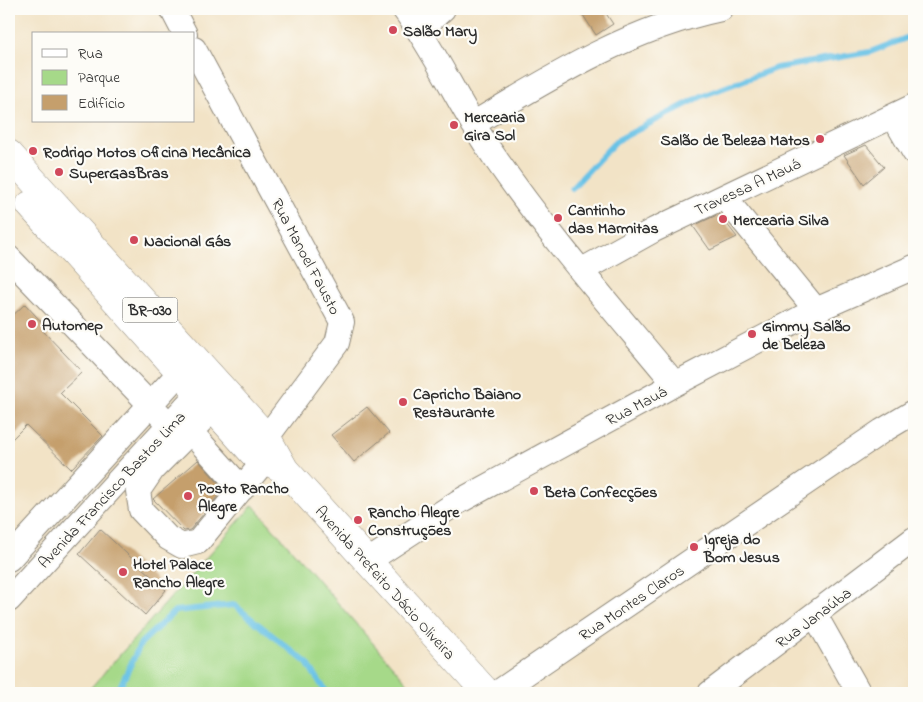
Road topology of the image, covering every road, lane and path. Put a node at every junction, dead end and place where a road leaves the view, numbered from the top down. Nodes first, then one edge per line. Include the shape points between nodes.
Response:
1 (172, 9) edge
2 (404, 9) edge
3 (443, 9) edge
4 (721, 9) edge
5 (420, 30) junction
6 (184, 32) edge
7 (195, 51) edge
8 (914, 106) edge
9 (893, 116) junction
10 (473, 124) junction
11 (914, 152) edge
12 (9, 154) edge
13 (9, 182) edge
14 (724, 197) junction
15 (9, 258) edge
16 (914, 267) edge
17 (582, 270) junction
18 (816, 310) junction
19 (186, 365) junction
20 (675, 384) junction
21 (208, 393) junction
22 (152, 406) junction
23 (914, 412) edge
24 (180, 428) junction
25 (268, 456) junction
26 (242, 488) junction
27 (914, 539) edge
28 (9, 559) edge
29 (368, 561) junction
30 (17, 575) edge
31 (9, 600) edge
32 (815, 615) junction
33 (487, 693) edge
34 (497, 693) edge
35 (710, 693) edge
36 (859, 693) edge

1 - 6 street
2 - 5 street
3 - 5 street
4 - 10 street via 666,24 611,46 542,82
5 - 10 street
7 - 25 street, Rua Manoel Fausto via 342,322 337,343
8 - 9 street, Travessa A Mauá
9 - 11 street
9 - 14 street, Travessa A Mauá
10 - 17 street via 506,173
12 - 19 main road, Avenida Prefeito Dácio Oliveira / BR-030
13 - 19 main road, Avenida Prefeito Dácio Oliveira / BR-030
14 - 17 street, Travessa A Mauá via 654,230
14 - 18 street
15 - 22 street
16 - 18 street, Rua Mauá
17 - 20 street
18 - 20 street, Rua Mauá
19 - 21 main road, Avenida Prefeito Dácio Oliveira / BR-030
19 - 22 street, Avenida Francisco Bastos Lima
20 - 29 street, Rua Mauá via 458,502
21 - 24 street, Avenida Francisco Bastos Lima
21 - 25 main road, Avenida Prefeito Dácio Oliveira / BR-030
22 - 24 street
22 - 28 street, Avenida Francisco Bastos Lima
23 - 34 street, Rua Montes Claros
24 - 26 street
24 - 26 street, Rua Manoel Fausto via 138,491 141,510 168,538 182,546 198,542
24 - 30 street, Avenida Francisco Bastos Lima
25 - 26 street, Rua Manoel Fausto
25 - 29 main road, Avenida Prefeito Dácio Oliveira / BR-030
27 - 32 street, Rua Janaúba
29 - 33 main road, Avenida Prefeito Dácio Oliveira / BR-030
30 - 31 street, Avenida Francisco Bastos Lima
32 - 35 street, Rua Janaúba
32 - 36 street

